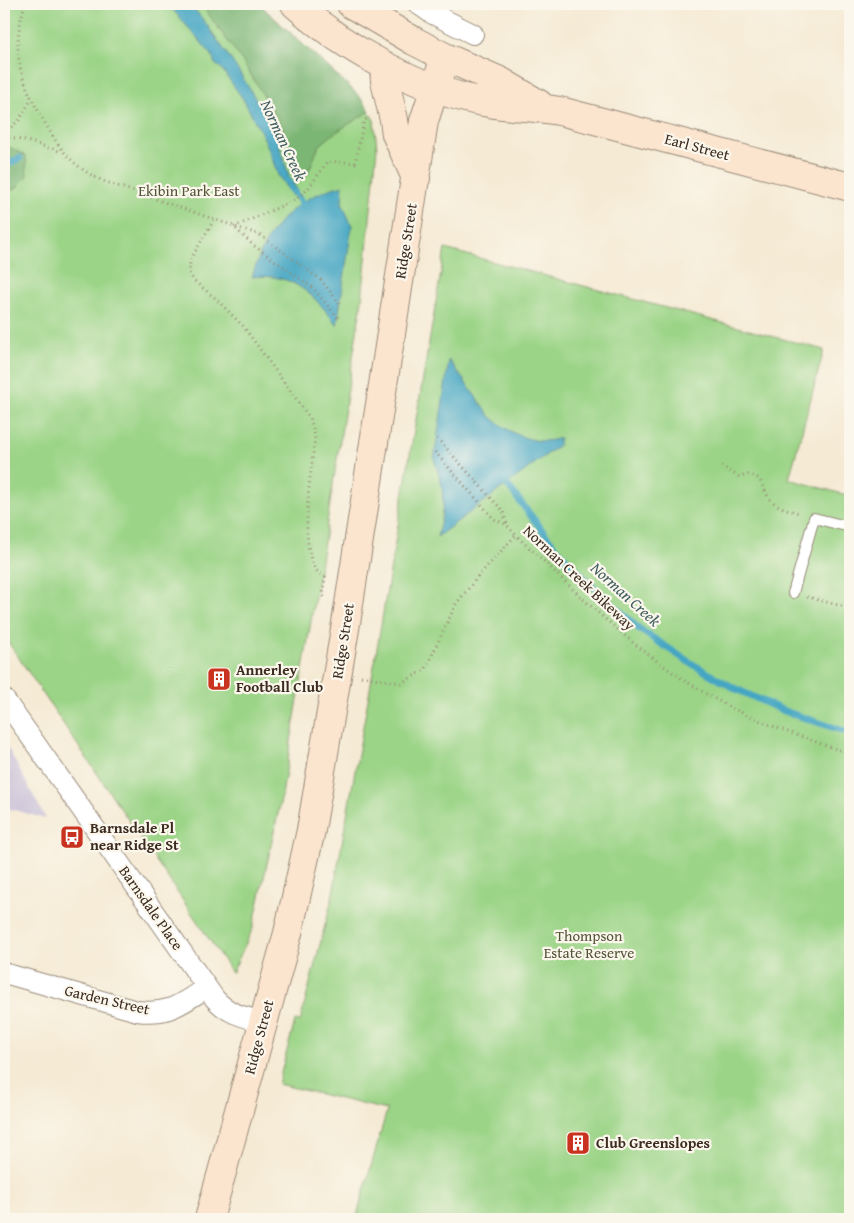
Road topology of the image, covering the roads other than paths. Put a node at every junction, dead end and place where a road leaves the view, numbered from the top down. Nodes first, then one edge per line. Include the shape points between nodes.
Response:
1 (295, 4) edge
2 (352, 4) edge
3 (418, 4) edge
4 (473, 34) dead end
5 (445, 57) junction
6 (384, 65) junction
7 (434, 88) junction
8 (544, 107) junction
9 (416, 178) junction
10 (850, 187) edge
11 (850, 528) edge
12 (794, 593) road end
13 (4, 698) edge
14 (4, 974) edge
15 (206, 988) junction
16 (263, 1022) junction
17 (209, 1219) edge

1 - 6 street, Earl Street via 338,37
2 - 5 street, Earl Street
3 - 4 street
5 - 7 street, Ridge Street
5 - 8 street, Earl Street via 500,81
6 - 7 street, Earl Street
6 - 9 street via 396,134
7 - 8 street, Earl Street via 490,104
7 - 9 street, Ridge Street via 424,121
8 - 10 street, Earl Street
9 - 16 street, Ridge Street via 311,830 288,933
11 - 12 lane via 814,518
13 - 15 street, Barnsdale Place
14 - 15 street, Garden Street via 149,1012 167,1011
15 - 16 street, Barnsdale Place via 224,1009
16 - 17 street, Ridge Street

